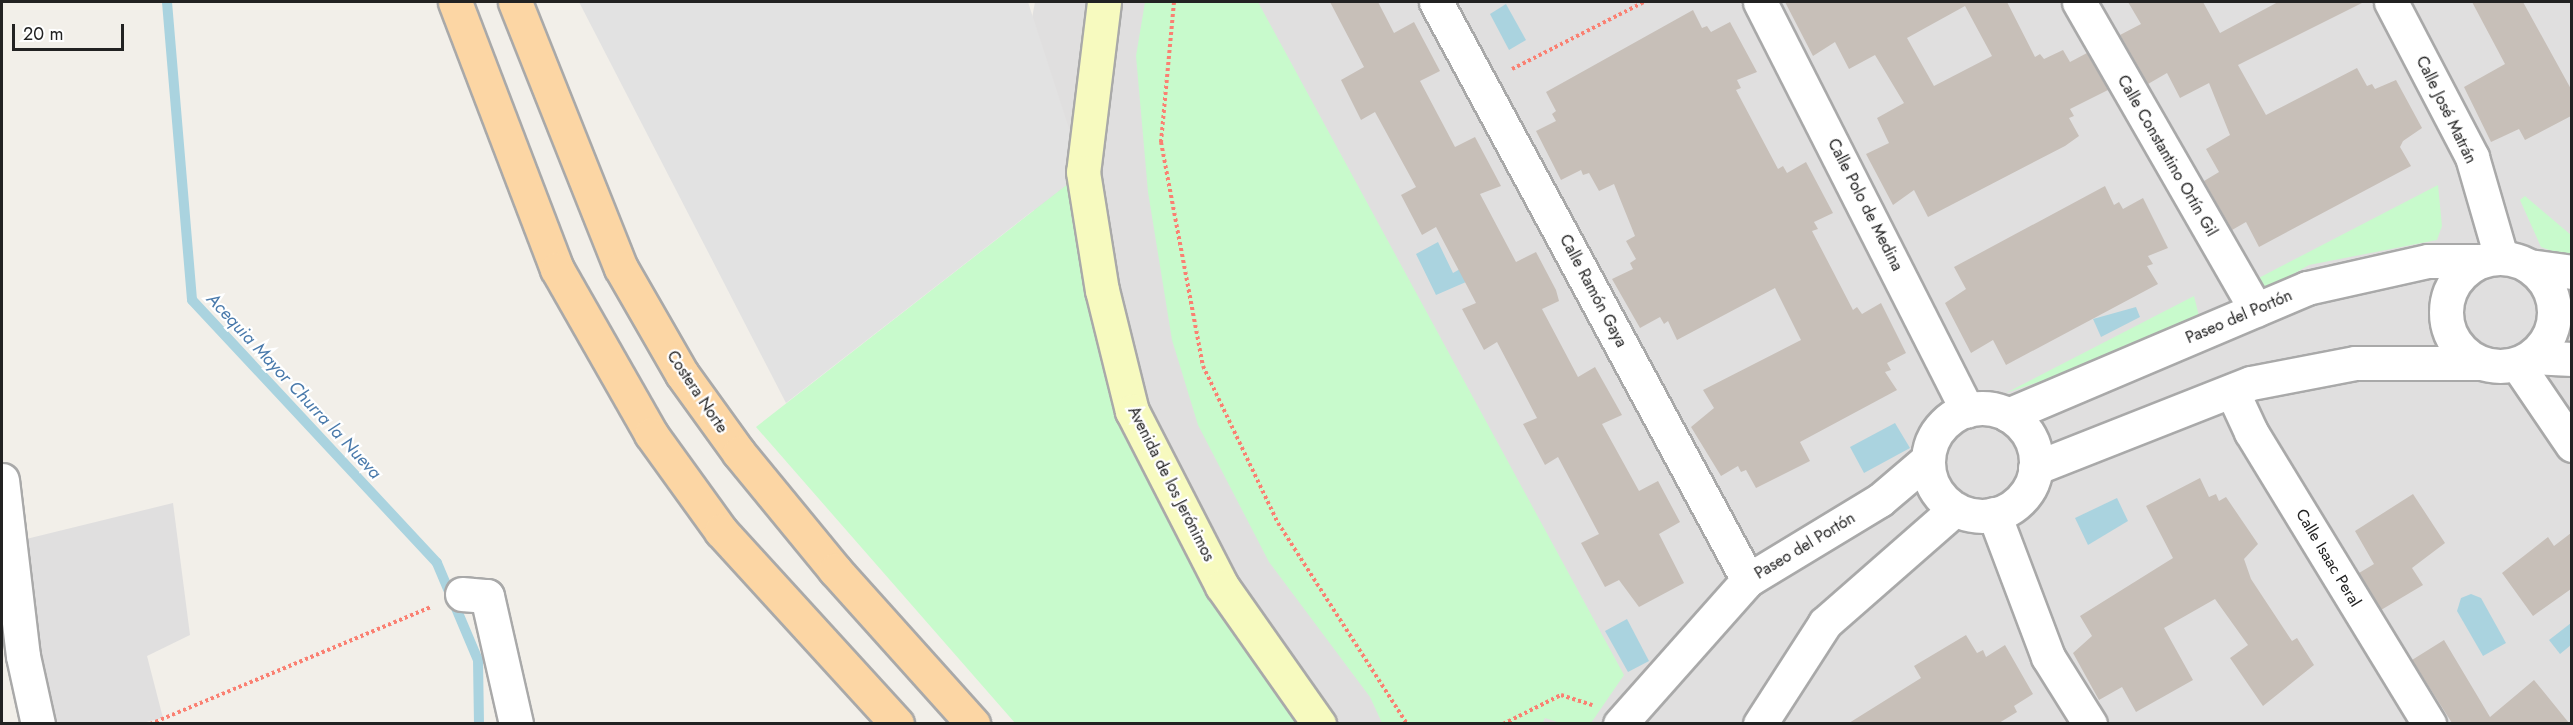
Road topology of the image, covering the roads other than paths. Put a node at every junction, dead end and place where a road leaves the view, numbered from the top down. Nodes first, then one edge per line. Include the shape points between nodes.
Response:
1 (455, 2) edge
2 (514, 2) edge
3 (1104, 2) edge
4 (1436, 2) edge
5 (1760, 2) edge
6 (2079, 2) edge
7 (2391, 2) edge
8 (2504, 261) junction
9 (2571, 272) edge
10 (2256, 310) junction
11 (2571, 359) edge
12 (2524, 361) junction
13 (2480, 363) junction
14 (2232, 391) junction
15 (1967, 410) junction
16 (2008, 415) junction
17 (2571, 445) edge
18 (1927, 460) junction
19 (2035, 468) junction
20 (2, 480) edge
21 (1955, 509) junction
22 (1994, 514) junction
23 (1748, 580) junction
24 (450, 599) road end
25 (1623, 720) edge
26 (38, 723) edge
27 (516, 723) edge
28 (897, 723) edge
29 (973, 723) edge
30 (1319, 723) edge
31 (1760, 723) edge
32 (2090, 723) edge
33 (2429, 723) edge

1 - 28 main road via 557,269 651,434 721,531
2 - 29 main road, Costera Norte via 621,268 682,374 739,453 835,570
3 - 30 street, Avenida de los Jerónimos via 1083,172 1101,290 1132,411 1222,586
4 - 23 street, Calle Ramón Gaya
5 - 15 street, Calle Polo de Medina
6 - 10 street, Calle Constantino Ortín Gil
7 - 8 street, Calle José Matrán via 2472,156
8 - 9 street, Paseo del Portón
8 - 10 street, Paseo del Portón via 2428,261 2307,288
8 - 12 street via 2548,288 2554,318 2550,333
8 - 13 street via 2453,284 2446,321 2452,339
10 - 16 street, Paseo del Portón
11 - 12 street
12 - 13 street
12 - 17 street
13 - 14 street via 2355,363
14 - 19 street
14 - 33 street, Calle Isaac Peral via 2251,432
15 - 16 street via 1981,408
15 - 18 street via 1940,428
16 - 19 street via 2030,437
18 - 21 street via 1935,489
18 - 23 street, Paseo del Portón via 1880,500
19 - 22 street via 2022,498
20 - 26 street via 23,656
21 - 22 street
21 - 31 street via 1825,623
22 - 32 street via 2048,657
23 - 25 street, Paseo del Portón
24 - 27 street via 487,596

